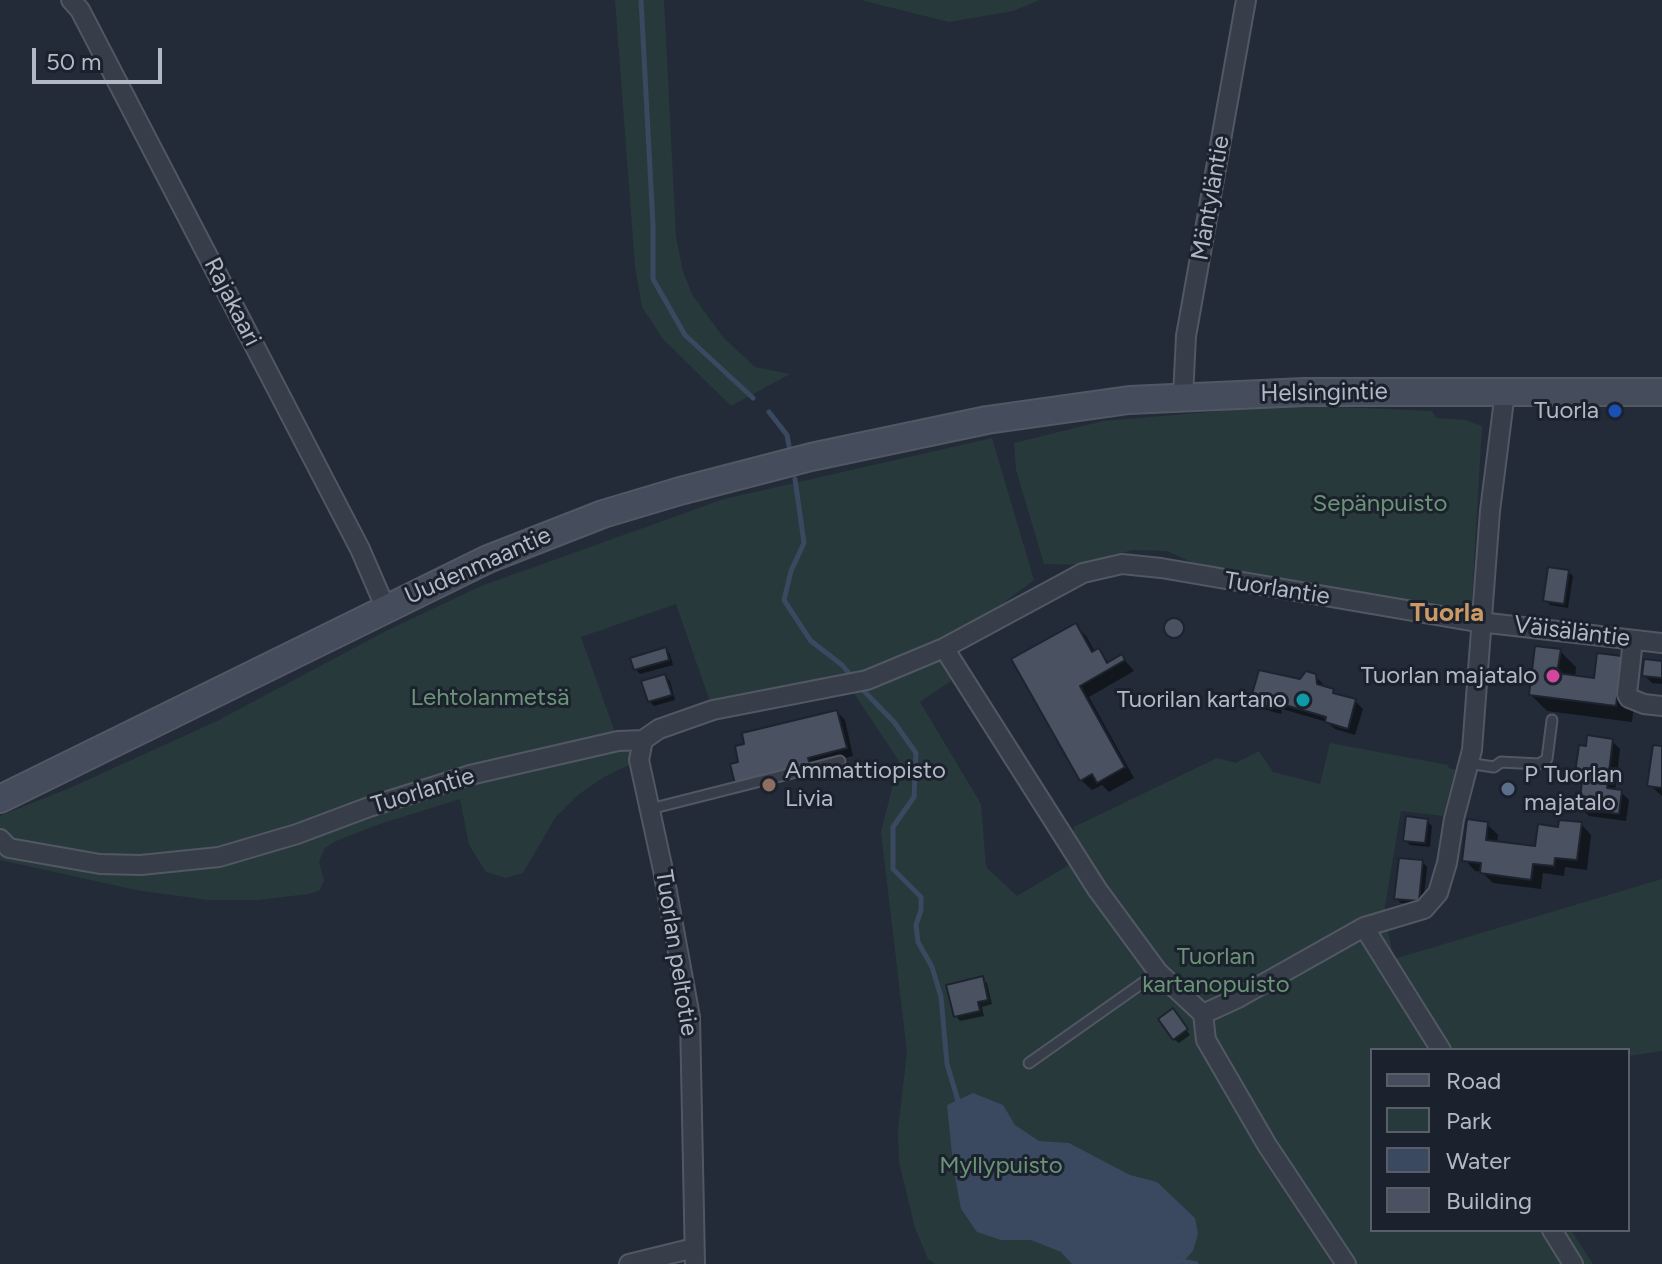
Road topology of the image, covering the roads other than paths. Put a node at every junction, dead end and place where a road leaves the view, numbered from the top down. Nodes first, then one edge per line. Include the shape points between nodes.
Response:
1 (71, 0) edge
2 (1246, 0) edge
3 (1505, 392) junction
4 (1662, 392) edge
5 (1183, 397) junction
6 (987, 420) joint
7 (386, 609) junction
8 (1481, 622) junction
9 (1633, 640) junction
10 (1662, 643) edge
11 (944, 648) junction
12 (1662, 706) edge
13 (1552, 720) dead end
14 (643, 740) junction
15 (840, 761) dead end
16 (1467, 763) junction
17 (0, 799) edge
18 (650, 809) junction
19 (3, 847) edge
20 (1364, 927) junction
21 (1158, 972) junction
22 (1203, 1014) junction
23 (1440, 1048) edge
24 (1029, 1063) dead end
25 (1553, 1232) edge
26 (694, 1256) edge
27 (629, 1264) edge
28 (1346, 1264) edge
29 (1573, 1264) edge

1 - 7 street, Rajakaari via 360,549
2 - 5 street, Mäntyläntie via 1186,336
3 - 4 main road, Helsingintie
3 - 5 main road, Helsingintie
3 - 8 street
5 - 6 main road, Helsingintie
6 - 7 main road, Uudenmaantie via 811,457 603,514 488,559
7 - 17 main road, Uudenmaantie
8 - 9 street, Väisäläntie
8 - 11 street, Tuorlantie via 1122,564 1083,573
8 - 16 street via 1477,711
9 - 10 street, Väisäläntie
9 - 12 street via 1627,694
11 - 14 street, Tuorlantie via 867,680 713,710
11 - 21 street via 1097,889
13 - 16 lane via 1547,759 1539,764
14 - 18 street, Tuorlan peltotie via 639,760
14 - 19 street, Tuorlantie via 470,775 219,857 100,864
15 - 18 lane
16 - 20 street via 1438,893 1411,915
18 - 26 street, Tuorlan peltotie via 690,1017
20 - 22 street
20 - 23 street
21 - 22 street
21 - 24 lane
22 - 28 street via 1206,1040
25 - 29 street
26 - 27 street

